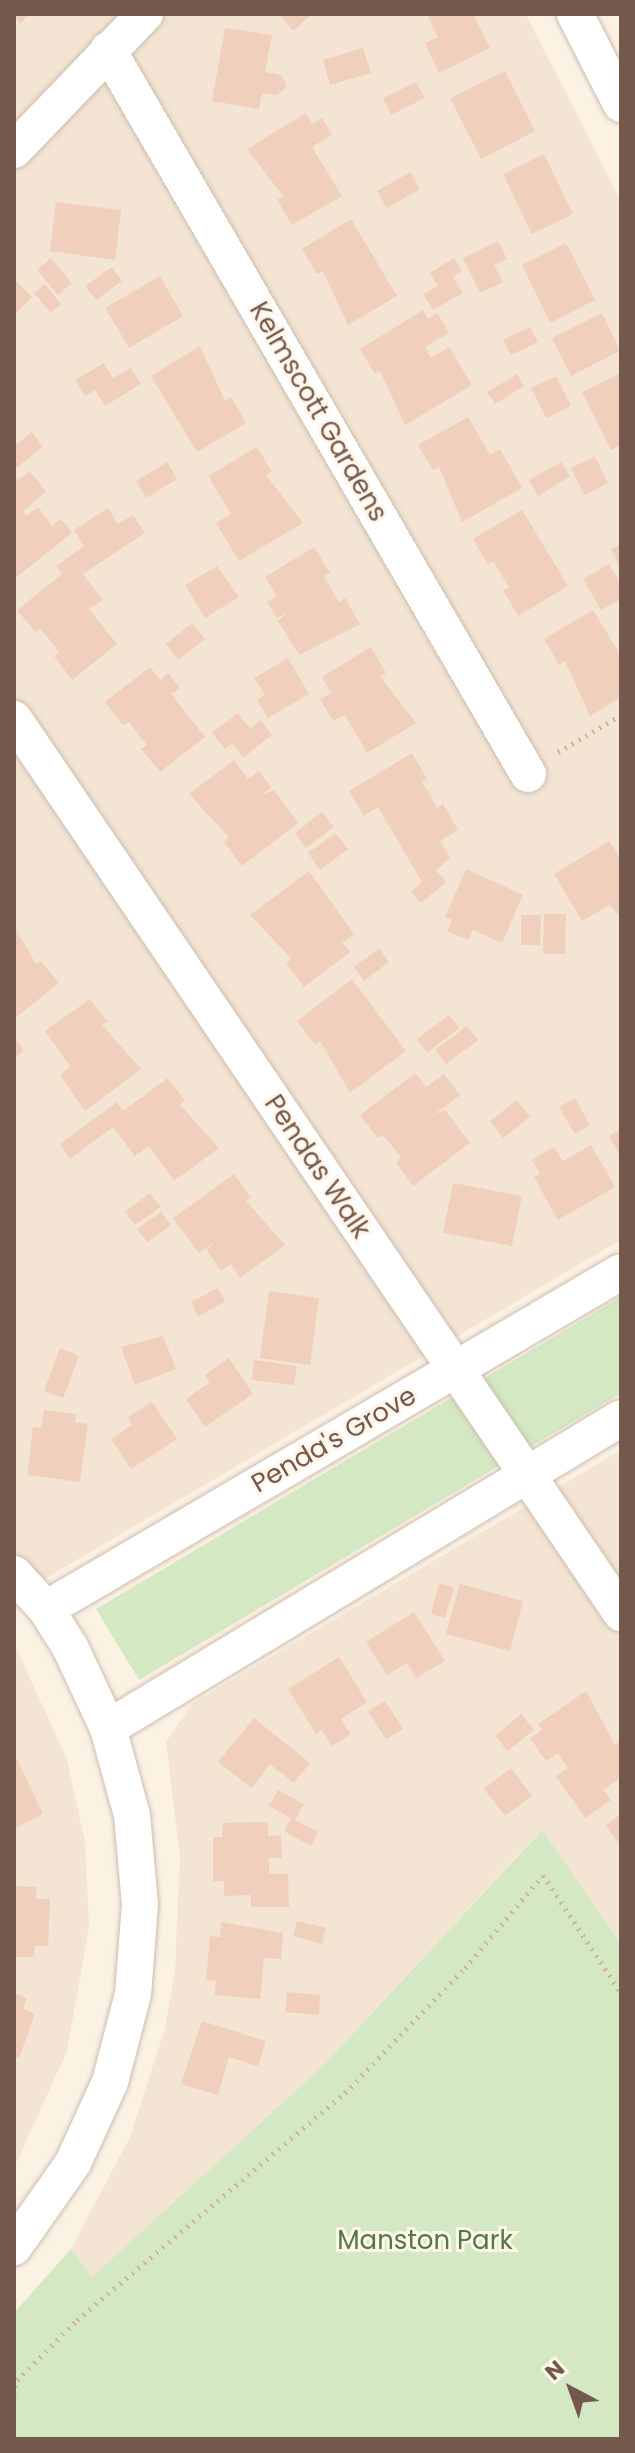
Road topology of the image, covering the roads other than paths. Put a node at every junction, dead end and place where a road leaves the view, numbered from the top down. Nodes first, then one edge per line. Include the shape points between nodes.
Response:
1 (145, 14) edge
2 (575, 14) edge
3 (108, 50) junction
4 (621, 104) edge
5 (14, 150) edge
6 (14, 719) edge
7 (528, 774) road end
8 (621, 1272) edge
9 (454, 1370) junction
10 (621, 1418) edge
11 (527, 1475) junction
12 (14, 1574) edge
13 (46, 1609) junction
14 (621, 1613) edge
15 (108, 1728) junction
16 (14, 2247) edge

1 - 3 street
2 - 4 street
3 - 5 street
3 - 7 street, Kelmscott Gardens
6 - 9 street, Pendas Walk
8 - 9 street, Penda's Grove
9 - 11 street, Pendas Walk
9 - 13 street, Penda's Grove
10 - 11 street
11 - 14 street, Pendas Walk
11 - 15 street
12 - 13 street
13 - 15 street
15 - 16 street via 138,1860 133,1994 110,2082 93,2123 49,2202

